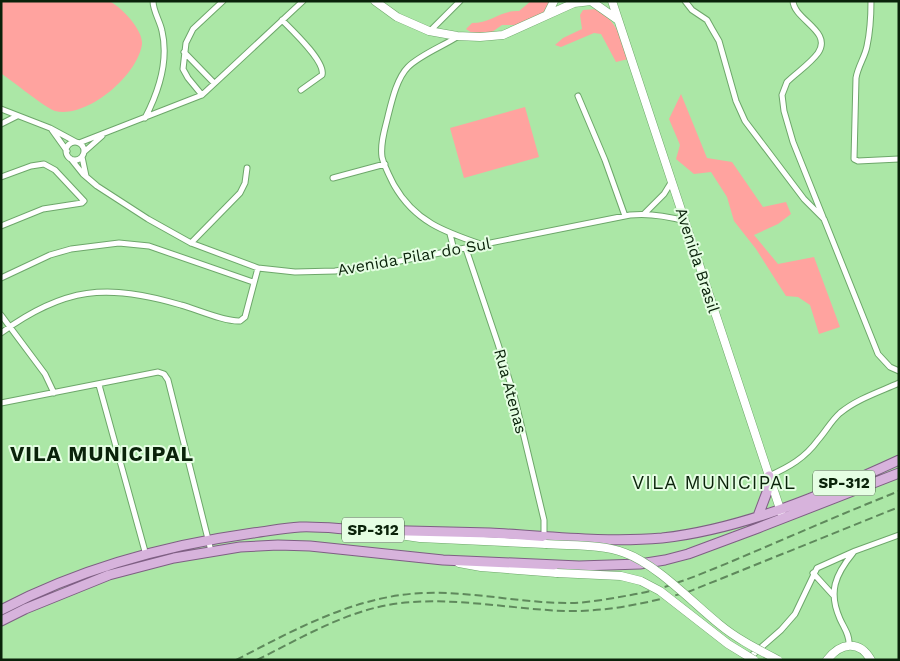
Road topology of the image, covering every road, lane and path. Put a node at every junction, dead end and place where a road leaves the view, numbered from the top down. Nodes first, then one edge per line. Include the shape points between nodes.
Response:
1 (153, 1) edge
2 (223, 1) edge
3 (303, 1) edge
4 (460, 1) edge
5 (554, 1) edge
6 (591, 1) edge
7 (612, 1) edge
8 (685, 1) edge
9 (793, 1) edge
10 (870, 1) edge
11 (378, 2) edge
12 (573, 2) edge
13 (547, 15) junction
14 (282, 20) junction
15 (618, 20) junction
16 (429, 32) junction
17 (457, 36) junction
18 (184, 52) junction
19 (214, 84) junction
20 (301, 90) dead end
21 (202, 95) junction
22 (578, 96) dead end
23 (1, 109) edge
24 (17, 116) junction
25 (145, 118) junction
26 (1, 124) edge
27 (50, 128) junction
28 (104, 134) junction
29 (77, 143) junction
30 (67, 151) junction
31 (83, 154) junction
32 (71, 158) junction
33 (899, 159) edge
34 (385, 164) junction
35 (247, 168) dead end
36 (1, 177) edge
37 (86, 177) junction
38 (333, 178) dead end
39 (672, 181) junction
40 (644, 214) junction
41 (625, 216) junction
42 (824, 219) junction
43 (685, 222) junction
44 (1, 226) edge
45 (450, 234) junction
46 (191, 243) junction
47 (483, 245) junction
48 (466, 249) junction
49 (452, 252) junction
50 (258, 268) junction
51 (1, 278) edge
52 (253, 282) junction
53 (1, 315) edge
54 (10, 327) junction
55 (1, 333) edge
56 (899, 371) edge
57 (899, 383) edge
58 (99, 385) junction
59 (54, 394) junction
60 (1, 403) edge
61 (899, 460) edge
62 (899, 473) edge
63 (769, 476) junction
64 (780, 508) junction
65 (758, 516) junction
66 (784, 519) junction
67 (899, 535) edge
68 (208, 540) junction
69 (545, 540) junction
70 (211, 551) junction
71 (855, 551) junction
72 (146, 555) junction
73 (443, 560) junction
74 (814, 573) junction
75 (833, 595) junction
76 (1, 610) edge
77 (1, 621) edge
78 (849, 645) junction
79 (746, 660) edge
80 (754, 660) edge
81 (778, 660) edge
82 (827, 660) edge
83 (871, 660) edge

1 - 25 street via 163,36 162,80
2 - 18 street via 193,29
3 - 14 street
4 - 16 street
5 - 13 main road
6 - 12 main road
6 - 15 main road
7 - 15 main road, Avenida Brasil
8 - 42 street via 706,20 716,35 745,121 804,199
9 - 42 street via 796,12 819,34 821,46 818,53 787,82 782,101 788,127
10 - 33 street via 867,47 856,78 854,159
11 - 16 main road via 397,17
12 - 13 main road
13 - 17 main road via 503,35
14 - 19 street
14 - 20 street via 323,69 322,75
15 - 39 main road, Avenida Brasil
16 - 17 main road
17 - 34 street via 411,64 404,73 382,141
18 - 19 street
18 - 21 street via 185,74
19 - 21 street
21 - 25 street
22 - 41 street
23 - 24 street
24 - 26 street
24 - 27 street
25 - 28 street
27 - 29 street
27 - 30 street, Avenida Pilar do Sul
28 - 29 street
28 - 31 street
29 - 30 street via 68,146
29 - 31 street via 83,147
30 - 32 street, Avenida Pilar do Sul
31 - 32 street via 76,160
31 - 37 street
32 - 37 street, Avenida Pilar do Sul
34 - 38 street
34 - 45 street via 410,208
35 - 46 street via 240,193
36 - 44 street via 44,164 55,170 84,201 43,210
37 - 46 street, Avenida Pilar do Sul via 129,208
39 - 40 street
39 - 43 main road, Avenida Brasil
40 - 41 street, Avenida Pilar do Sul
40 - 43 street, Avenida Pilar do Sul
41 - 47 street, Avenida Pilar do Sul
42 - 56 street via 878,354 890,367
43 - 63 main road, Avenida Brasil
45 - 47 street
45 - 49 street
46 - 50 street, Avenida Pilar do Sul
47 - 48 street, Avenida Pilar do Sul
48 - 49 street, Avenida Pilar do Sul
48 - 69 street, Rua Atenas via 514,395 544,520
49 - 50 street, Avenida Pilar do Sul via 335,271 295,272
50 - 52 street
51 - 52 street via 71,249 119,244 150,246
52 - 54 street via 245,317 237,322 142,294 102,292 62,299
53 - 54 street
54 - 55 street
54 - 59 street via 45,374
57 - 63 street via 842,411 804,455
58 - 59 street
58 - 68 street via 158,372 164,374
58 - 72 street
59 - 60 street
61 - 64 main road, SP-312
62 - 66 main road, SP-312
63 - 64 main road, Avenida Brasil
63 - 65 main road
64 - 65 main road, SP-312
64 - 66 main road, Avenida Brasil
65 - 69 main road, SP-312 via 732,525 662,538
66 - 73 main road, SP-312 via 688,554 640,564 579,566
67 - 71 street
68 - 69 main road, SP-312 via 299,527 418,530
68 - 70 street
68 - 72 main road, SP-312
69 - 81 main road, bridge via 606,548 635,557 736,636
70 - 73 main road, SP-312 via 250,546 310,546
70 - 77 main road, SP-312 via 109,575
71 - 74 street via 817,568
71 - 75 street via 840,569
72 - 76 main road, SP-312 via 68,580
73 - 80 main road, bridge via 481,567 641,580
74 - 75 street
74 - 79 street via 795,614
75 - 78 street
78 - 82 main road via 838,649
78 - 83 main road via 860,648

